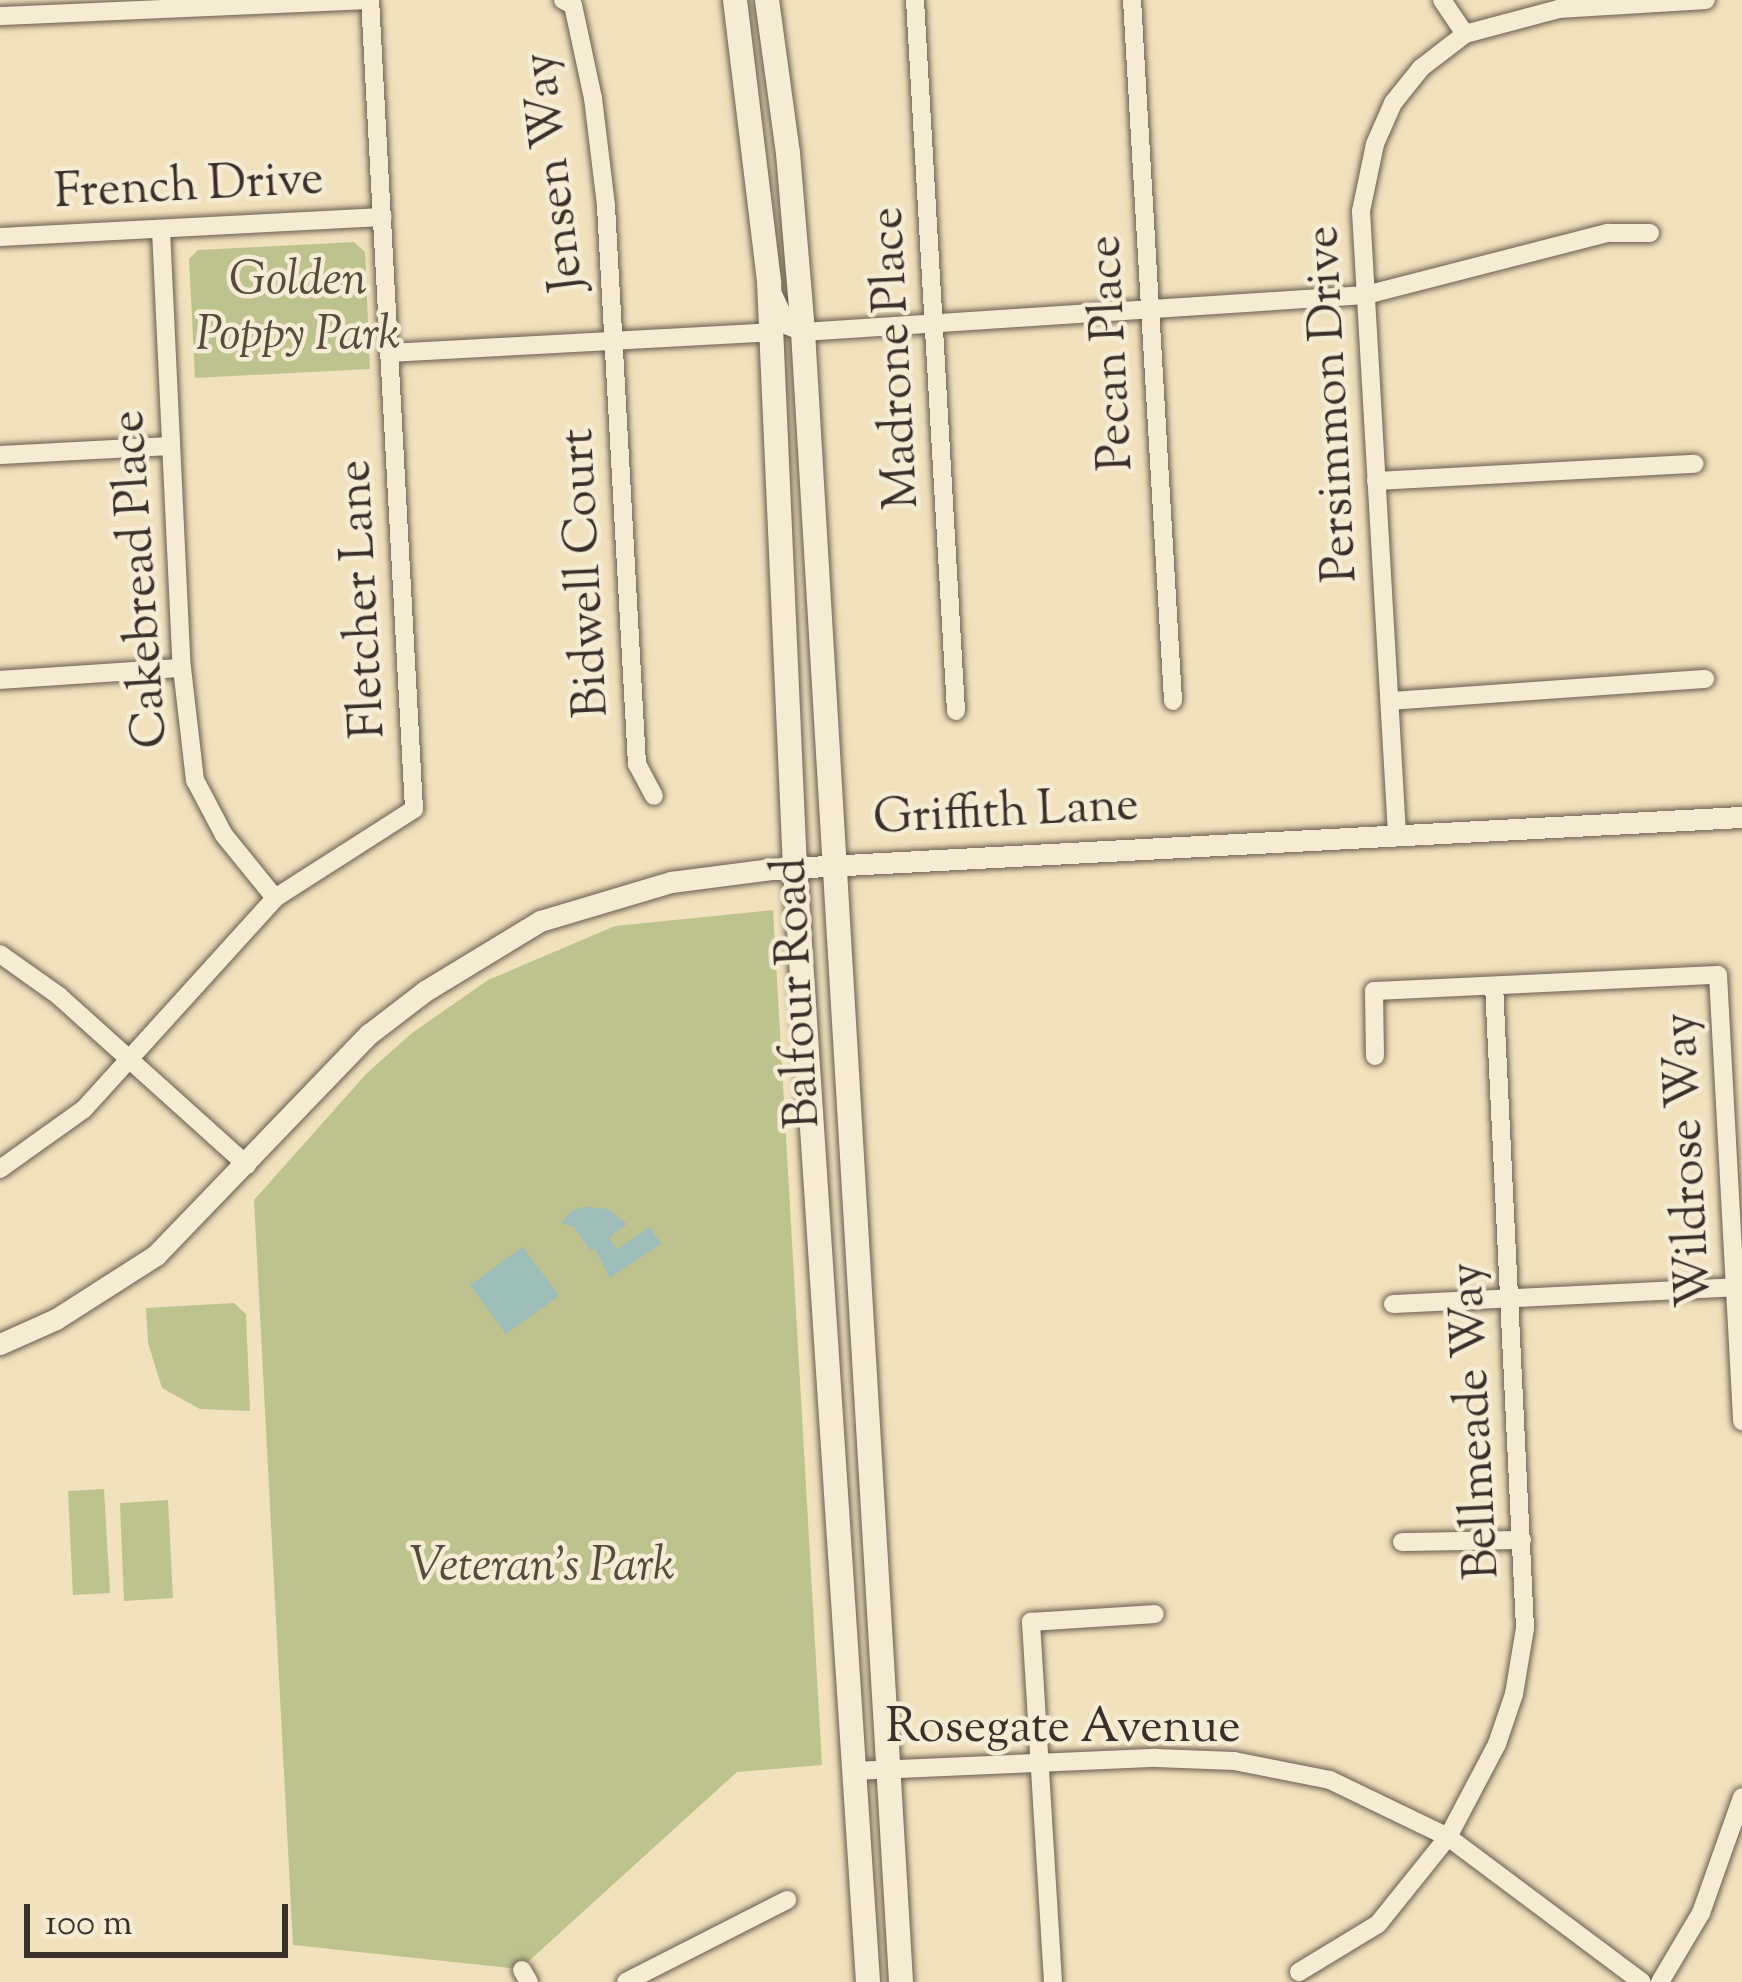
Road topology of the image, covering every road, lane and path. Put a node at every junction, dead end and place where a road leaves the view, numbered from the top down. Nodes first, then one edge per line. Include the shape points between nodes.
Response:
1 (368, 0) edge
2 (563, 0) edge
3 (735, 0) edge
4 (766, 0) edge
5 (915, 0) edge
6 (1132, 0) edge
7 (1442, 0) edge
8 (1706, 0) edge
9 (0, 16) edge
10 (1465, 34) junction
11 (382, 217) junction
12 (161, 230) junction
13 (1650, 233) dead end
14 (0, 237) edge
15 (769, 282) junction
16 (1366, 295) junction
17 (1150, 309) junction
18 (934, 323) junction
19 (771, 332) junction
20 (803, 332) junction
21 (614, 342) junction
22 (389, 353) junction
23 (171, 446) junction
24 (0, 455) edge
25 (1695, 464) dead end
26 (1376, 481) junction
27 (182, 668) junction
28 (1705, 679) dead end
29 (0, 680) edge
30 (1390, 700) junction
31 (1173, 701) dead end
32 (956, 711) dead end
33 (654, 796) dead end
34 (1742, 817) edge
35 (1397, 834) junction
36 (833, 866) junction
37 (795, 868) junction
38 (275, 898) junction
39 (0, 953) edge
40 (1494, 986) junction
41 (1376, 1056) dead end
42 (130, 1062) junction
43 (247, 1165) junction
44 (0, 1169) edge
45 (1739, 1288) edge
46 (1510, 1298) junction
47 (1393, 1304) dead end
48 (0, 1344) edge
49 (1742, 1420) edge
50 (1522, 1540) junction
51 (1402, 1542) dead end
52 (1155, 1614) dead end
53 (1040, 1763) junction
54 (888, 1769) junction
55 (853, 1771) junction
56 (1742, 1797) edge
57 (1448, 1837) junction
58 (787, 1900) dead end
59 (1299, 1972) dead end
60 (626, 1982) edge
61 (868, 1982) edge
62 (901, 1982) edge
63 (1053, 1982) edge
64 (1642, 1982) edge
65 (1660, 1982) edge

1 - 9 street
1 - 11 street, Fletcher Lane
2 - 21 street, Jensen Way via 573,5 593,98
3 - 15 main road, Balfour Road
4 - 20 main road, Balfour Road
5 - 18 street, Madrone Place
6 - 17 street, Pecan Place
7 - 10 street
8 - 10 street, Persimmon Drive via 1558,9
10 - 16 street, Persimmon Drive via 1421,68 1375,144 1361,211
11 - 12 street, French Drive
11 - 22 street, Fletcher Lane
12 - 14 street, French Drive
12 - 23 street, Cakebread Place
13 - 16 street via 1608,233
15 - 19 main road, Balfour Road
15 - 20 street via 788,326
16 - 17 street
16 - 26 street, Persimmon Drive
17 - 18 street
17 - 31 street, Pecan Place
18 - 20 street
18 - 32 street, Madrone Place
19 - 21 street
19 - 37 main road, Balfour Road
20 - 36 main road, Balfour Road
21 - 22 street
21 - 33 street, Bidwell Court via 637,764
22 - 38 street, Fletcher Lane via 414,809
23 - 24 street
23 - 27 street, Cakebread Place
25 - 26 street
26 - 30 street, Persimmon Drive
27 - 29 street
27 - 38 street, Cakebread Place via 195,780 224,835
28 - 30 street
30 - 35 street, Persimmon Drive
34 - 35 street, Griffith Lane
35 - 36 street, Griffith Lane
36 - 37 street, Griffith Lane
36 - 54 main road, Balfour Road
37 - 43 street, Griffith Lane via 671,883 541,921 369,1034
37 - 55 main road, Balfour Road
38 - 42 street, Fletcher Lane
39 - 42 street
40 - 41 street via 1374,991
40 - 45 street, Wildrose Way via 1718,975
40 - 46 street, Bellmeade Way
42 - 43 street
42 - 44 street, Fletcher Lane via 84,1109
43 - 48 street, Griffith Lane via 156,1255 56,1319
45 - 46 street
45 - 49 street, Wildrose Way
46 - 47 street
46 - 50 street, Bellmeade Way
50 - 51 street
50 - 57 street, Bellmeade Way via 1525,1628 1514,1694
52 - 53 street via 1031,1622
53 - 54 street, Rosegate Avenue
53 - 57 street, Rosegate Avenue via 1234,1761 1330,1780
53 - 63 street
54 - 55 street, Rosegate Avenue
54 - 62 main road, Balfour Road
55 - 61 main road, Balfour Road
56 - 65 street via 1701,1913
57 - 59 street, Bellmeade Way via 1378,1924
57 - 64 street, Rosegate Avenue
58 - 60 street

